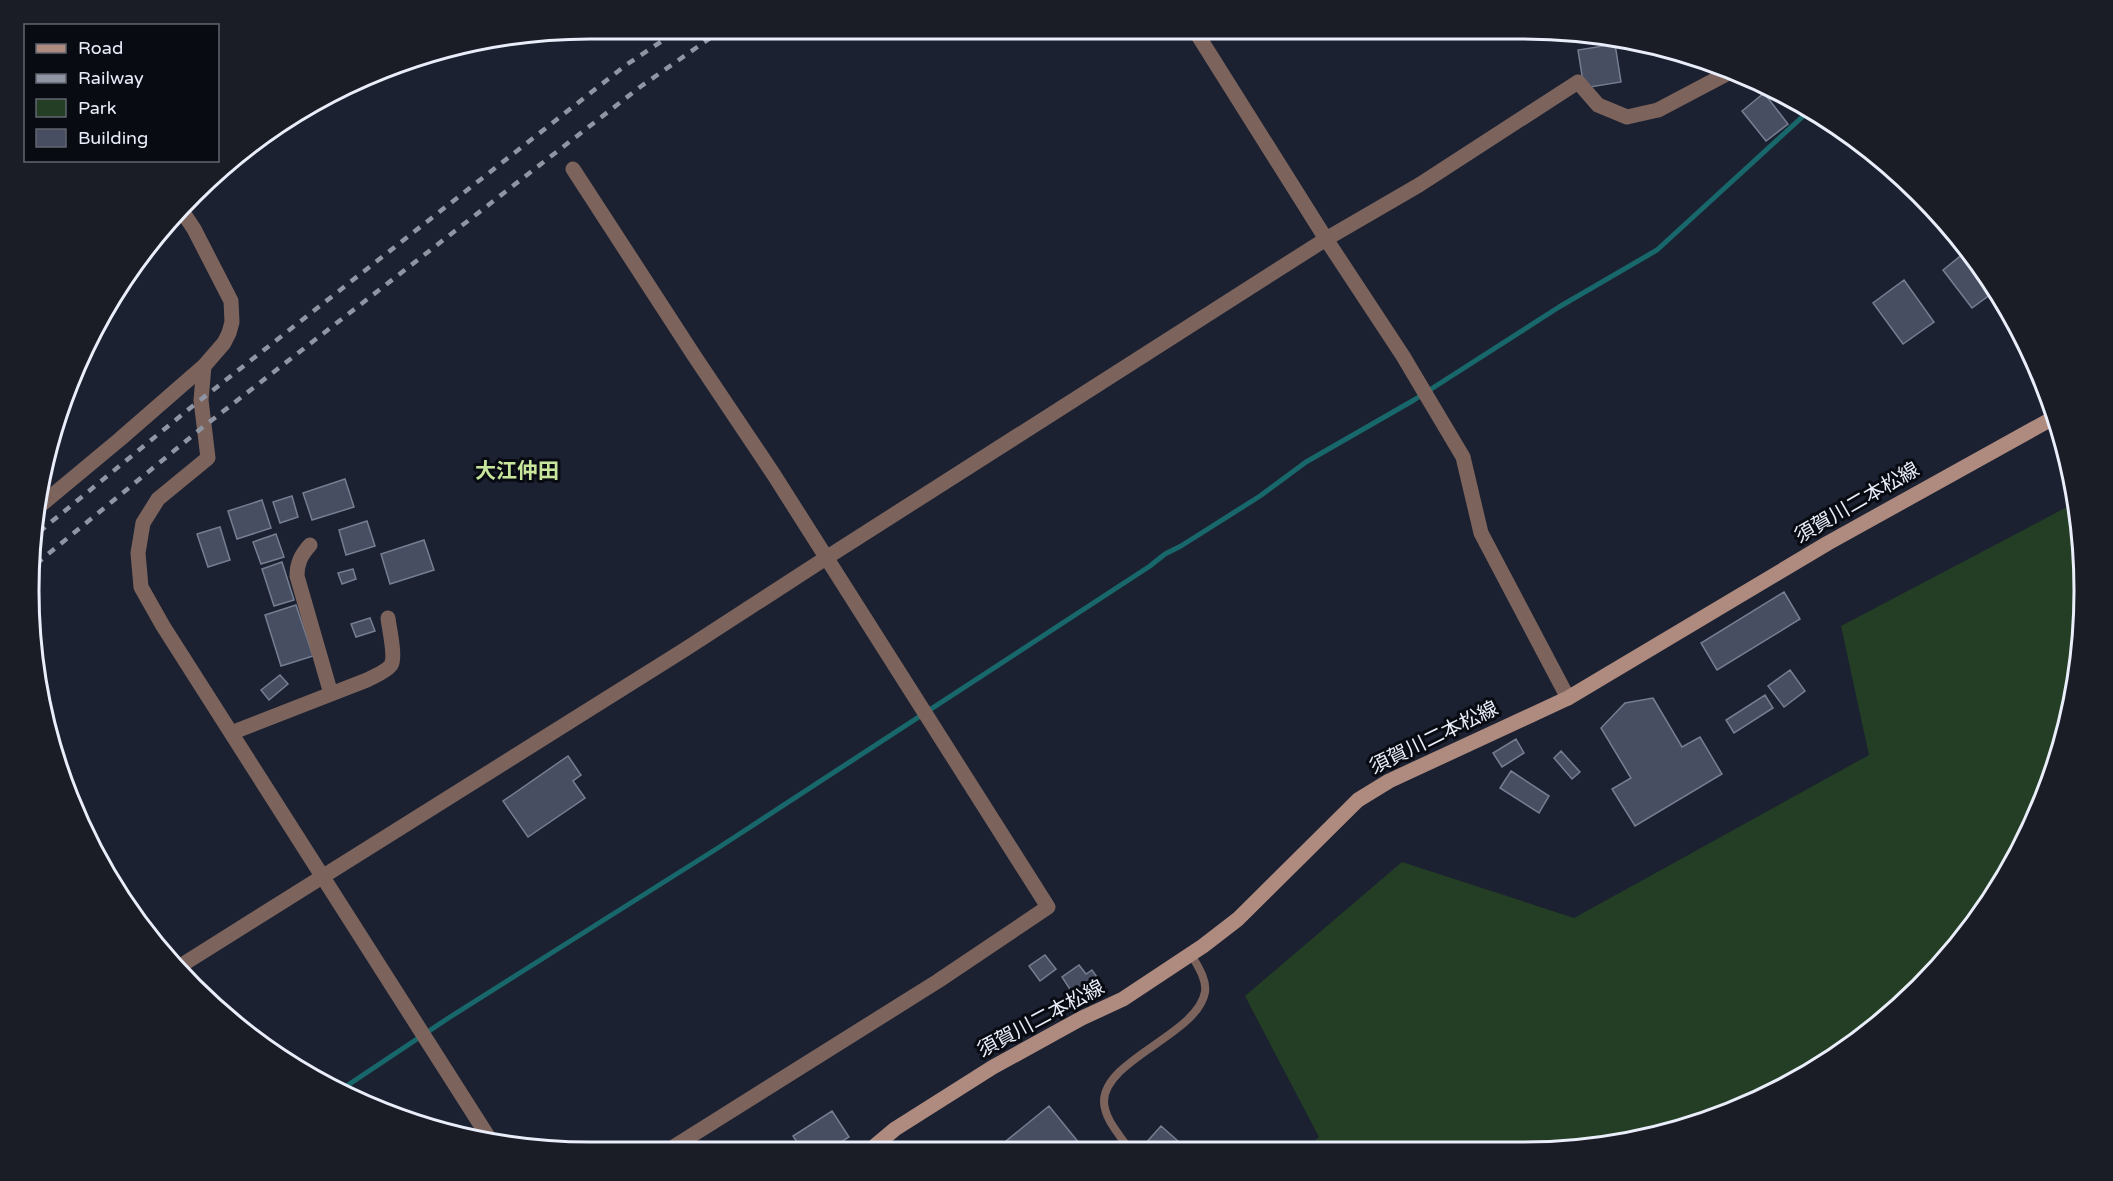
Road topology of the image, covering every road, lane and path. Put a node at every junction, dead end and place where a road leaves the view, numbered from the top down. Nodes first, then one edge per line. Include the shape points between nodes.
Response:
1 (1200, 39) edge
2 (1722, 76) edge
3 (573, 168) dead end
4 (186, 217) edge
5 (1326, 239) junction
6 (204, 366) junction
7 (2047, 421) edge
8 (47, 500) edge
9 (310, 545) dead end
10 (826, 558) junction
11 (388, 618) dead end
12 (331, 694) junction
13 (1568, 698) junction
14 (231, 733) junction
15 (323, 875) junction
16 (1191, 954) junction
17 (185, 963) edge
18 (485, 1131) edge
19 (681, 1142) edge
20 (880, 1142) edge
21 (1124, 1142) edge

1 - 5 street
2 - 5 street via 1658,110 1627,117 1598,105 1578,82 1419,185
3 - 10 street
4 - 6 street via 231,301 232,322 225,343
5 - 10 street
5 - 13 street via 1463,457 1481,533
6 - 8 street
6 - 14 street via 201,400 208,458 158,499 143,523 138,553 141,586
7 - 13 main road, 須賀川二本松線 via 1828,543
9 - 12 street via 301,554 297,576
10 - 15 street
10 - 19 street via 1048,907
11 - 12 street via 391,665
12 - 14 street
13 - 16 main road, 須賀川二本松線 via 1406,772 1358,800 1238,919
14 - 15 street
15 - 17 street
15 - 18 street
16 - 20 main road, 須賀川二本松線 via 1123,999 993,1067
16 - 21 lane via 1204,982 1200,1005 1148,1052 1120,1070 1104,1100 1108,1118

